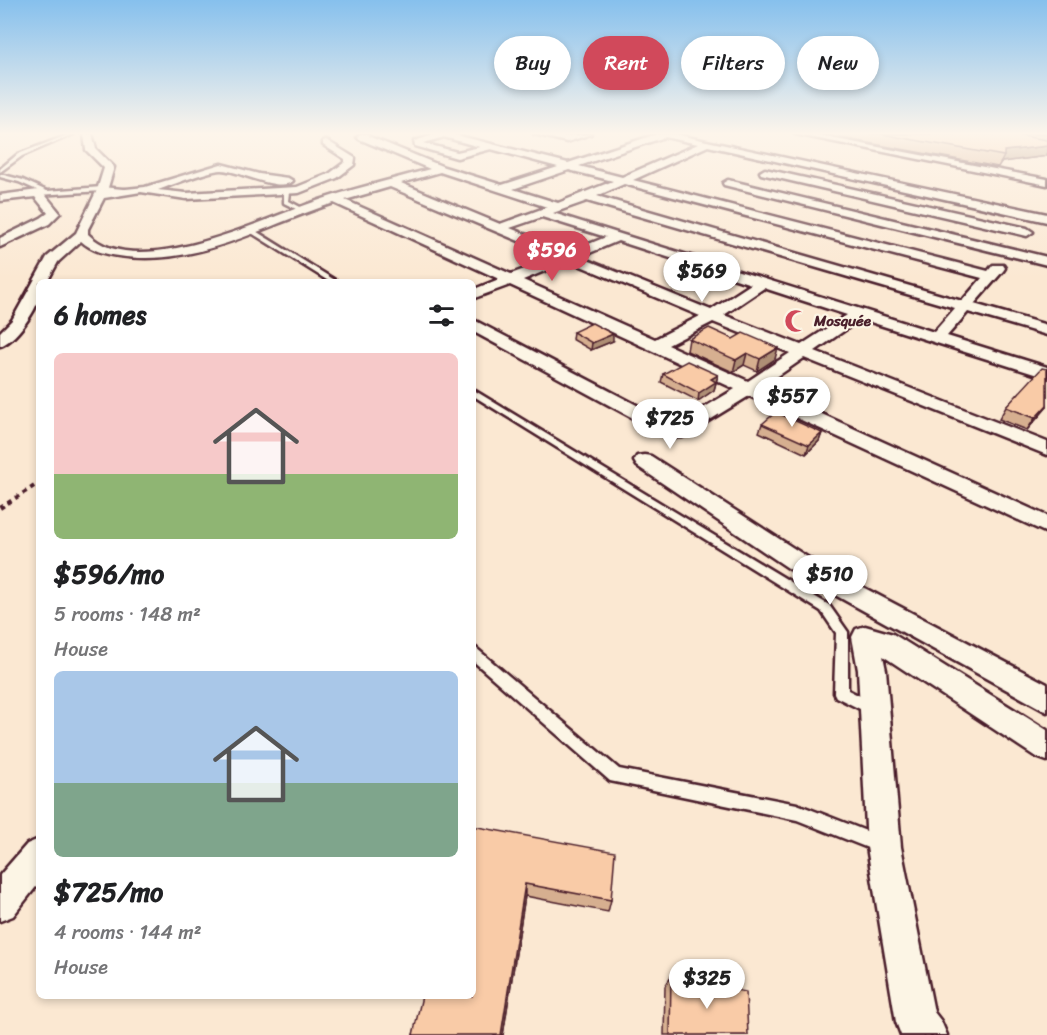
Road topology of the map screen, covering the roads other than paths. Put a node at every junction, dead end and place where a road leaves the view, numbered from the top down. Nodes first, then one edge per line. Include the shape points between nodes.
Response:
1 (23, 182) edge
2 (106, 182) edge
3 (169, 182) edge
4 (282, 182) edge
5 (318, 182) edge
6 (480, 182) edge
7 (522, 182) edge
8 (621, 182) edge
9 (629, 182) edge
10 (728, 182) edge
11 (812, 182) edge
12 (887, 182) edge
13 (391, 183) joint
14 (719, 187) junction
15 (305, 188) junction
16 (502, 189) junction
17 (144, 190) junction
18 (287, 192) junction
19 (41, 193) junction
20 (100, 193) junction
21 (587, 196) junction
22 (4, 198) edge
23 (693, 199) junction
24 (331, 201) junction
25 (558, 207) junction
26 (302, 210) junction
27 (542, 213) junction
28 (1045, 217) edge
29 (499, 228) junction
30 (252, 231) junction
31 (1027, 232) junction
32 (822, 233) junction
33 (82, 234) junction
34 (618, 237) junction
35 (0, 243) edge
36 (1012, 252) junction
37 (790, 255) junction
38 (570, 258) junction
39 (1047, 261) edge
40 (990, 276) junction
41 (42, 279) edge
42 (330, 279) edge
43 (513, 281) junction
44 (758, 282) junction
45 (36, 290) edge
46 (476, 295) edge
47 (965, 306) junction
48 (858, 314) junction
49 (712, 316) junction
50 (476, 326) edge
51 (1047, 330) edge
52 (937, 338) junction
53 (0, 341) edge
54 (656, 345) junction
55 (805, 351) junction
56 (1047, 373) edge
57 (751, 387) junction
58 (476, 393) edge
59 (1044, 442) edge
60 (644, 461) dead end
61 (1047, 525) edge
62 (476, 654) edge
63 (1047, 699) edge
64 (874, 710) junction
65 (1047, 747) edge
66 (884, 847) junction
67 (36, 860) edge
68 (0, 903) edge
69 (927, 1035) edge

1 - 19 lane
2 - 20 street
3 - 17 street
4 - 15 street
5 - 15 street
6 - 16 street
7 - 16 street
8 - 21 street
9 - 23 street
10 - 14 street
11 - 31 street
12 - 28 street
13 - 24 street
13 - 29 street
14 - 23 street
14 - 36 street
15 - 18 street
15 - 24 street
16 - 25 street
17 - 18 street via 186,196
17 - 20 street
18 - 26 lane via 286,202
19 - 20 lane
19 - 22 street
19 - 35 street via 54,213 52,216
20 - 33 street
21 - 25 street
21 - 37 street
23 - 32 street
24 - 26 street
24 - 43 street
25 - 27 street
26 - 30 street
27 - 29 street
27 - 34 street
28 - 31 street
29 - 38 street
30 - 33 street via 147,256 101,248
30 - 42 lane
31 - 36 street
32 - 37 street
32 - 40 street
33 - 41 street via 52,260
34 - 38 street
34 - 44 street
36 - 39 street
36 - 40 street
37 - 44 street
37 - 47 street
38 - 43 street
38 - 49 street
40 - 47 street
43 - 46 street
43 - 54 street
44 - 48 street
44 - 49 street
45 - 53 street via 19,322
47 - 51 street
47 - 52 street
48 - 52 street
48 - 55 street
49 - 54 street
49 - 55 street
50 - 57 street via 675,433
52 - 56 street
54 - 57 street
55 - 57 street
55 - 59 street
57 - 61 street
58 - 64 lane via 825,608 842,632 841,693
60 - 63 street via 806,568
62 - 66 lane via 615,776 797,812
64 - 65 street via 865,637 883,642
64 - 66 street
66 - 69 street via 916,1022
67 - 68 street

